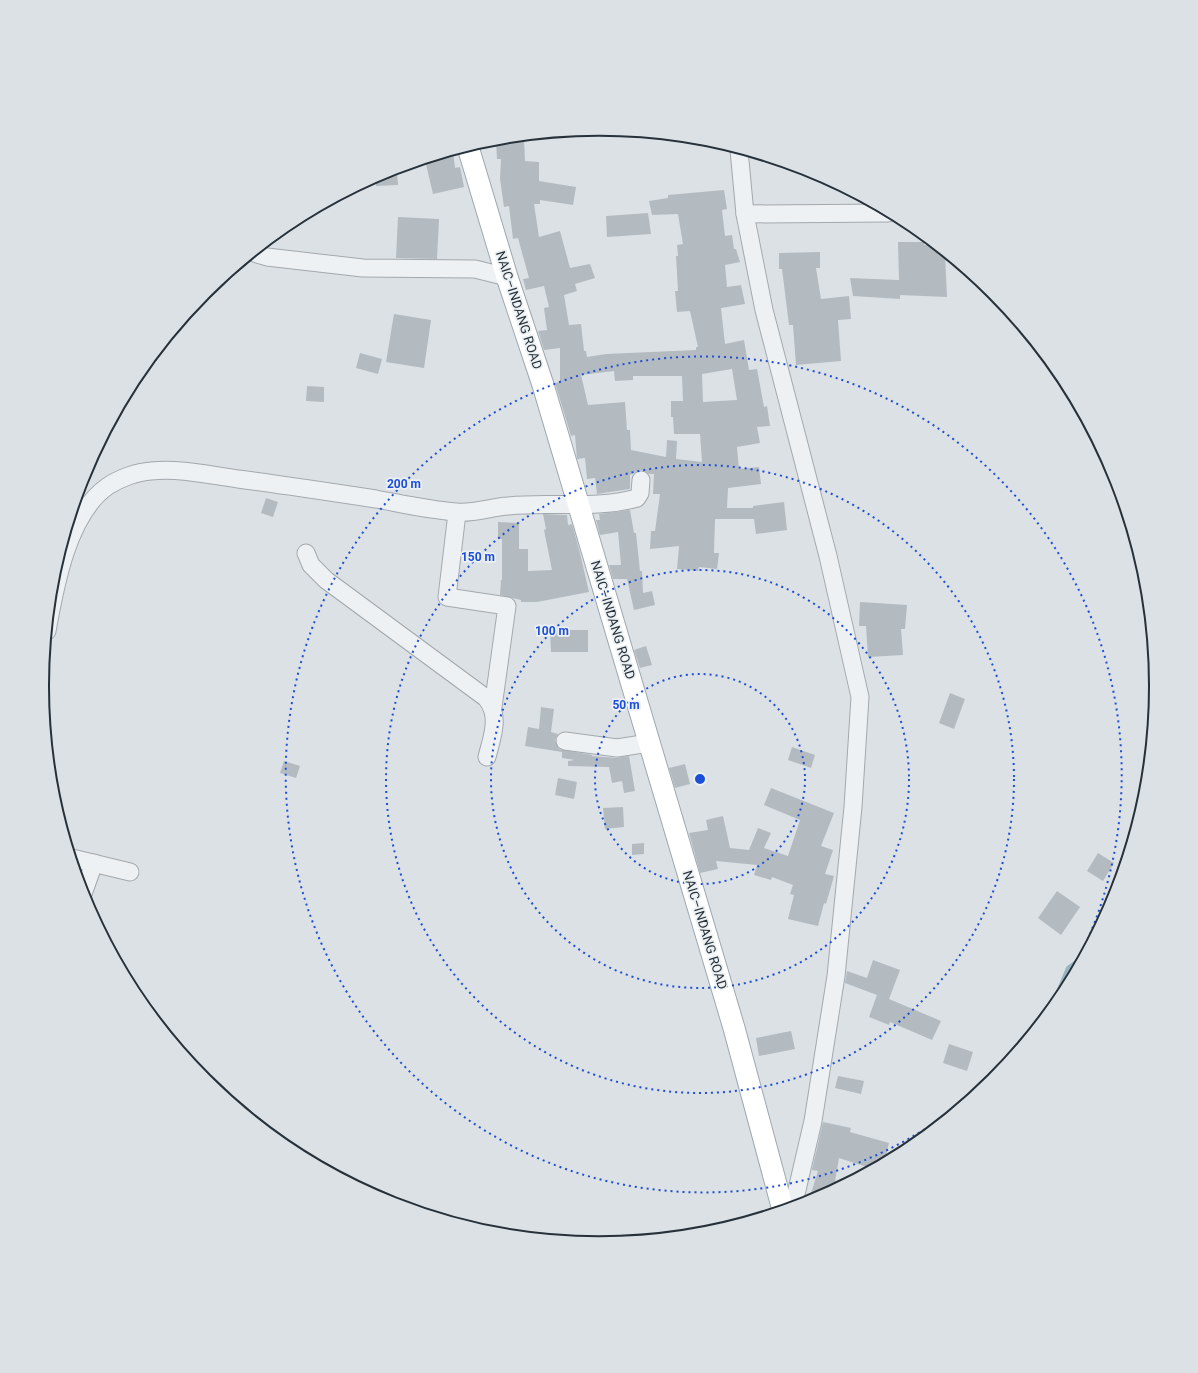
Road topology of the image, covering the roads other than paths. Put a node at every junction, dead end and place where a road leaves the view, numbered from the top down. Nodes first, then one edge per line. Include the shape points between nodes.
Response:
1 (470, 152) edge
2 (739, 155) edge
3 (878, 212) edge
4 (745, 214) junction
5 (259, 254) edge
6 (508, 277) junction
7 (641, 480) dead end
8 (578, 504) junction
9 (457, 513) junction
10 (306, 553) dead end
11 (64, 562) edge
12 (493, 707) junction
13 (565, 741) dead end
14 (649, 743) junction
15 (487, 757) dead end
16 (77, 859) edge
17 (94, 863) junction
18 (130, 872) dead end
19 (86, 885) edge
20 (795, 1200) edge
21 (783, 1205) edge

1 - 6 main road, NAIC–INDANG ROAD
2 - 4 street
3 - 4 street
4 - 20 street via 764,310 828,556 860,697 853,807 836,976 813,1121
5 - 6 street via 363,268 475,269
6 - 8 main road, NAIC–INDANG ROAD
7 - 8 street via 637,498 628,501
8 - 9 street via 509,505
8 - 14 main road, NAIC–INDANG ROAD
9 - 11 street via 313,489 162,470 137,474 102,490 79,521
9 - 12 street via 446,597 507,606
10 - 12 street via 311,565 326,580 486,698
12 - 15 street via 495,723
13 - 14 street via 616,748
14 - 21 main road, NAIC–INDANG ROAD via 734,1028
16 - 17 street
17 - 18 street
17 - 19 street

